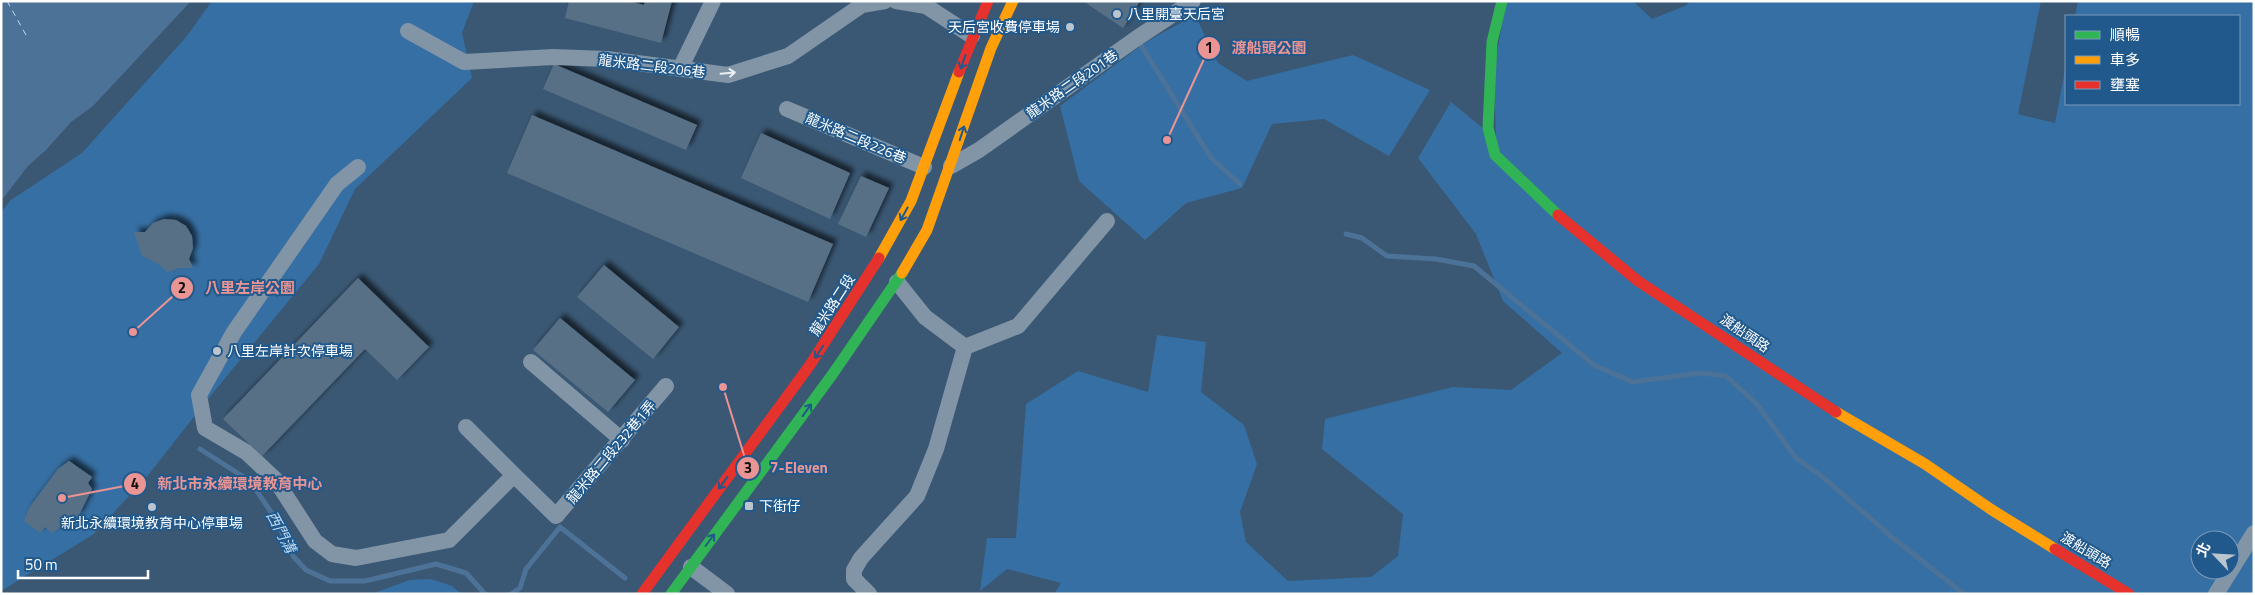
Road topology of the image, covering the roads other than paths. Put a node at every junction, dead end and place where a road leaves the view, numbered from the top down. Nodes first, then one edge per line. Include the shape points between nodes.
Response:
1 (713, 1) edge
2 (885, 1) edge
3 (896, 1) edge
4 (988, 1) edge
5 (1013, 1) edge
6 (1193, 1) edge
7 (1502, 1) edge
8 (408, 31) dead end
9 (972, 36) junction
10 (680, 68) junction
11 (787, 109) dead end
12 (951, 166) junction
13 (358, 167) dead end
14 (924, 167) junction
15 (1107, 221) dead end
16 (897, 282) junction
17 (965, 347) junction
18 (531, 362) dead end
19 (666, 386) dead end
20 (466, 427) dead end
21 (622, 440) junction
22 (514, 475) junction
23 (2254, 533) edge
24 (691, 567) junction
25 (642, 594) edge
26 (671, 594) edge
27 (727, 594) edge
28 (869, 594) edge
29 (2129, 594) edge
30 (2216, 594) edge

1 - 10 street
10 -> 2 street, 龍米路二段206巷 via 728,75 788,56 862,5
3 - 9 street via 926,6
4 - 9 main road, 龍米路二段
12 -> 5 main road via 990,48
6 - 12 street, 龍米路二段201巷 via 979,150
7 - 29 main road, 渡船頭路 via 1492,42 1488,128 1495,155 1519,180 1576,233 1638,281 1844,417 1925,464 1992,510
8 - 10 street, 龍米路二段206巷 via 464,62 553,57 607,59
9 -> 14 main road, 龍米路二段
11 - 14 street, 龍米路二段226巷
12 - 14 main road
12 - 16 main road via 927,230
13 - 22 street via 337,184 234,332 198,395 205,428 246,452 275,479 315,541 332,554 356,558 449,540
14 -> 25 main road, 龍米路二段 via 911,201 869,276 815,357
15 - 17 street via 1018,326
16 - 17 street via 925,317
24 -> 16 main road
17 - 28 street via 936,449 917,496 854,570 854,579
18 - 21 street
19 - 21 street, 龍米路二段232巷1弄
20 - 22 street
21 - 22 street, 龍米路二段232巷1弄 via 556,516
23 - 30 street
24 - 26 main road
24 - 27 street

